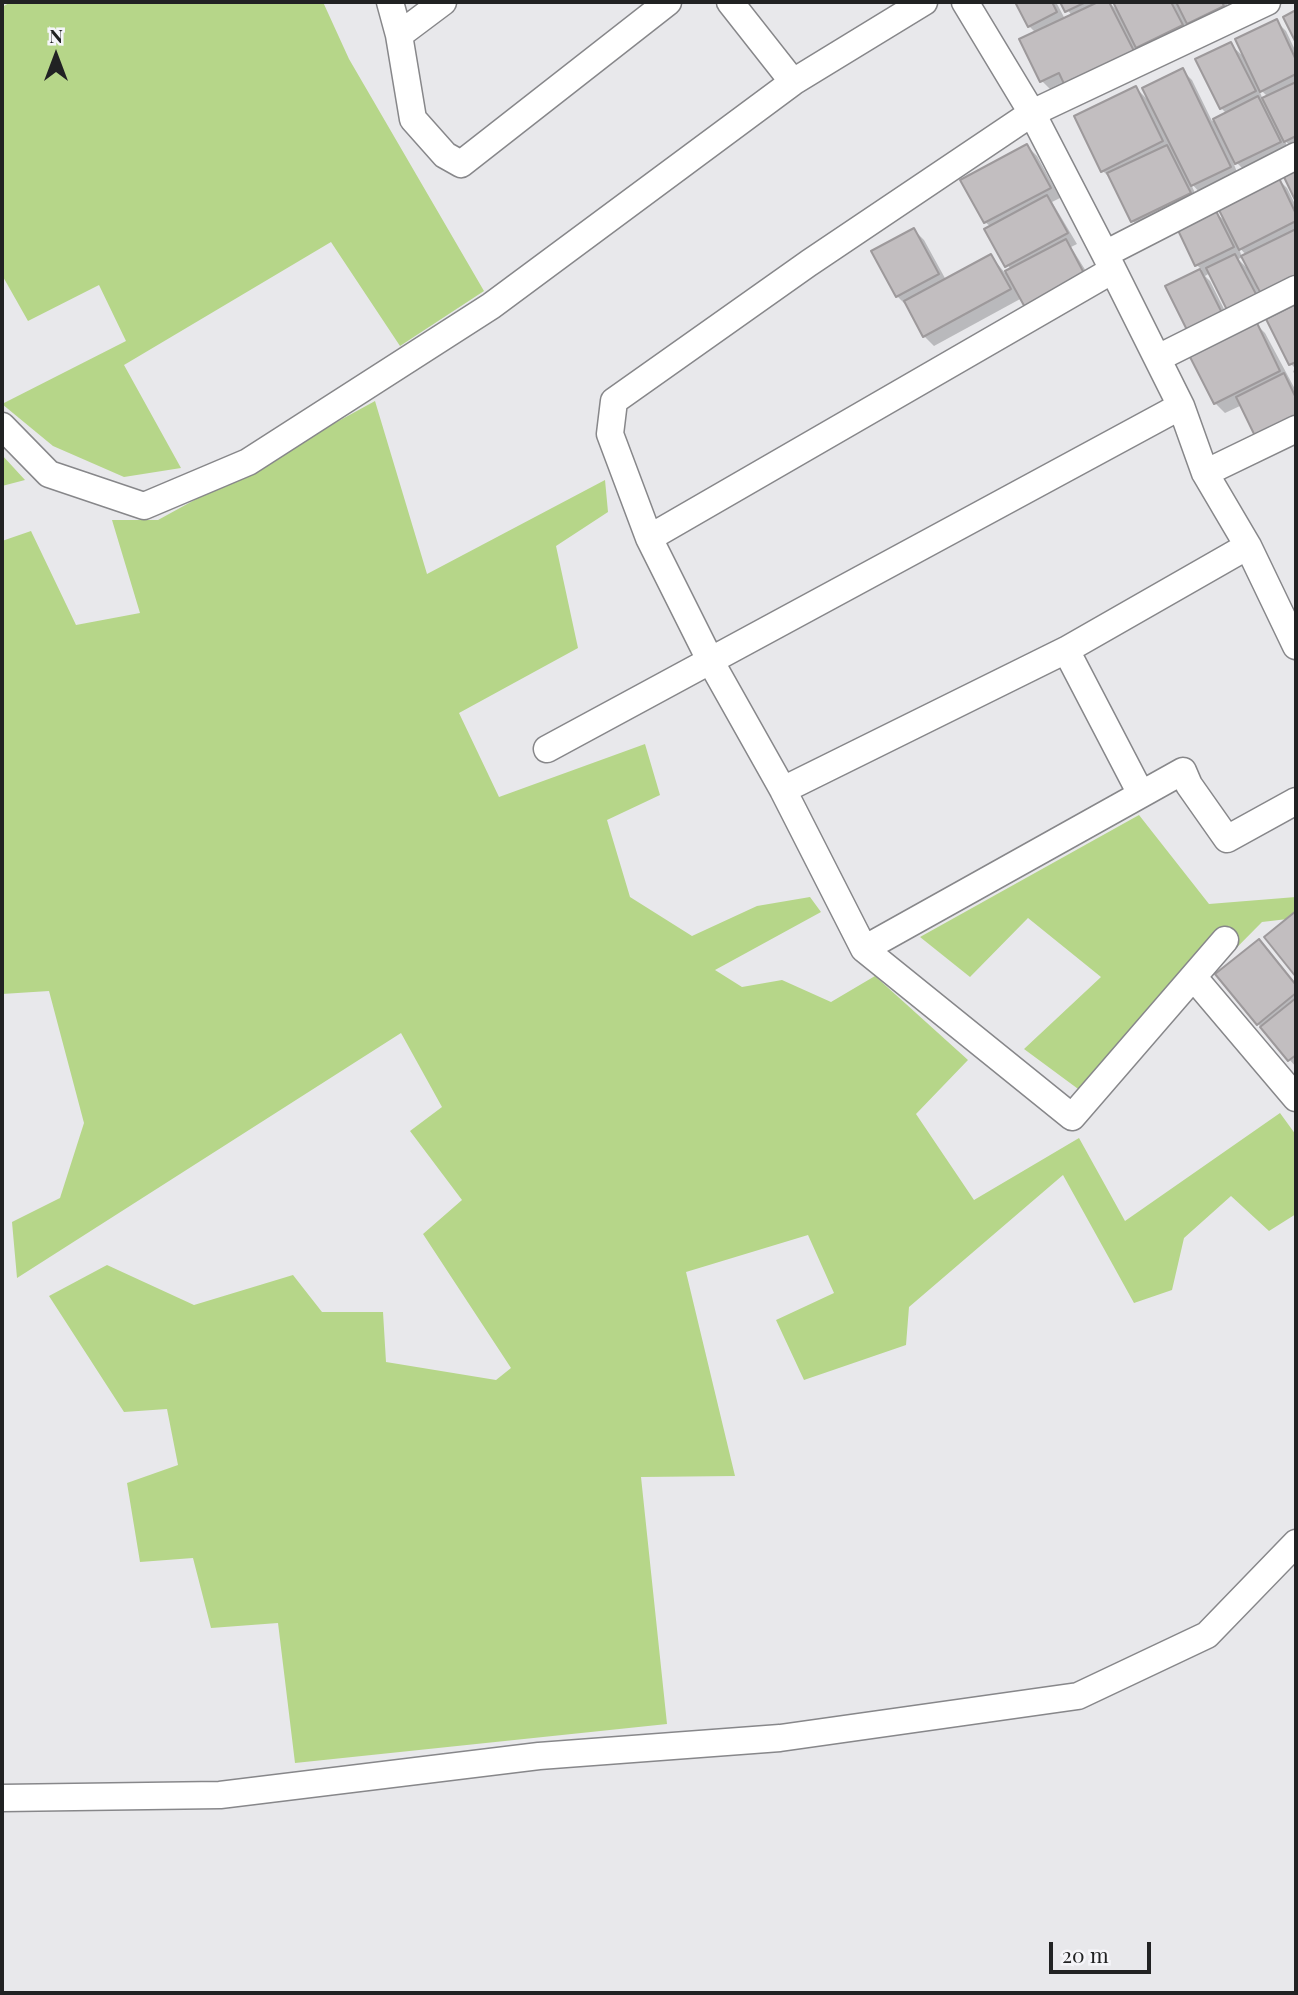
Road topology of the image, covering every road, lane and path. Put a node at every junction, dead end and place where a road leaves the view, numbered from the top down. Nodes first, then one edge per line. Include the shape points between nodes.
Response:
1 (390, 2) edge
2 (443, 2) edge
3 (668, 2) edge
4 (730, 2) edge
5 (924, 2) edge
6 (965, 2) edge
7 (1267, 2) edge
8 (398, 35) junction
9 (793, 82) junction
10 (1032, 113) junction
11 (1296, 156) edge
12 (1109, 262) junction
13 (1296, 289) edge
14 (1158, 359) junction
15 (1181, 406) junction
16 (2, 426) edge
17 (1296, 429) edge
18 (1205, 473) junction
19 (649, 538) junction
20 (1248, 546) junction
21 (1296, 646) edge
22 (1066, 650) junction
23 (711, 662) junction
24 (547, 750) dead end
25 (783, 790) junction
26 (1141, 794) junction
27 (1296, 801) edge
28 (1225, 940) dead end
29 (864, 949) junction
30 (1201, 986) dead end
31 (1296, 1098) edge
32 (1296, 1542) edge
33 (2, 1798) edge

1 - 8 street
2 - 8 street
3 - 8 street via 461,164 445,155 413,119
4 - 9 street
5 - 9 street
6 - 10 street
7 - 10 street
9 - 16 street via 491,306 248,462 144,506 49,474
10 - 12 street
10 - 19 street via 614,401 610,434
11 - 12 street
12 - 14 street
12 - 19 street
13 - 14 street
14 - 15 street
15 - 18 street
15 - 23 street
17 - 18 street
18 - 20 street
19 - 23 street
20 - 21 street
20 - 22 street
22 - 25 street
22 - 26 street
23 - 24 street
23 - 25 street
25 - 29 street
26 - 27 street via 1183,771 1227,839
26 - 29 street
28 - 29 street via 1072,1117
30 - 31 street
32 - 33 street via 1207,1635 1079,1696 780,1738 539,1756 220,1795

